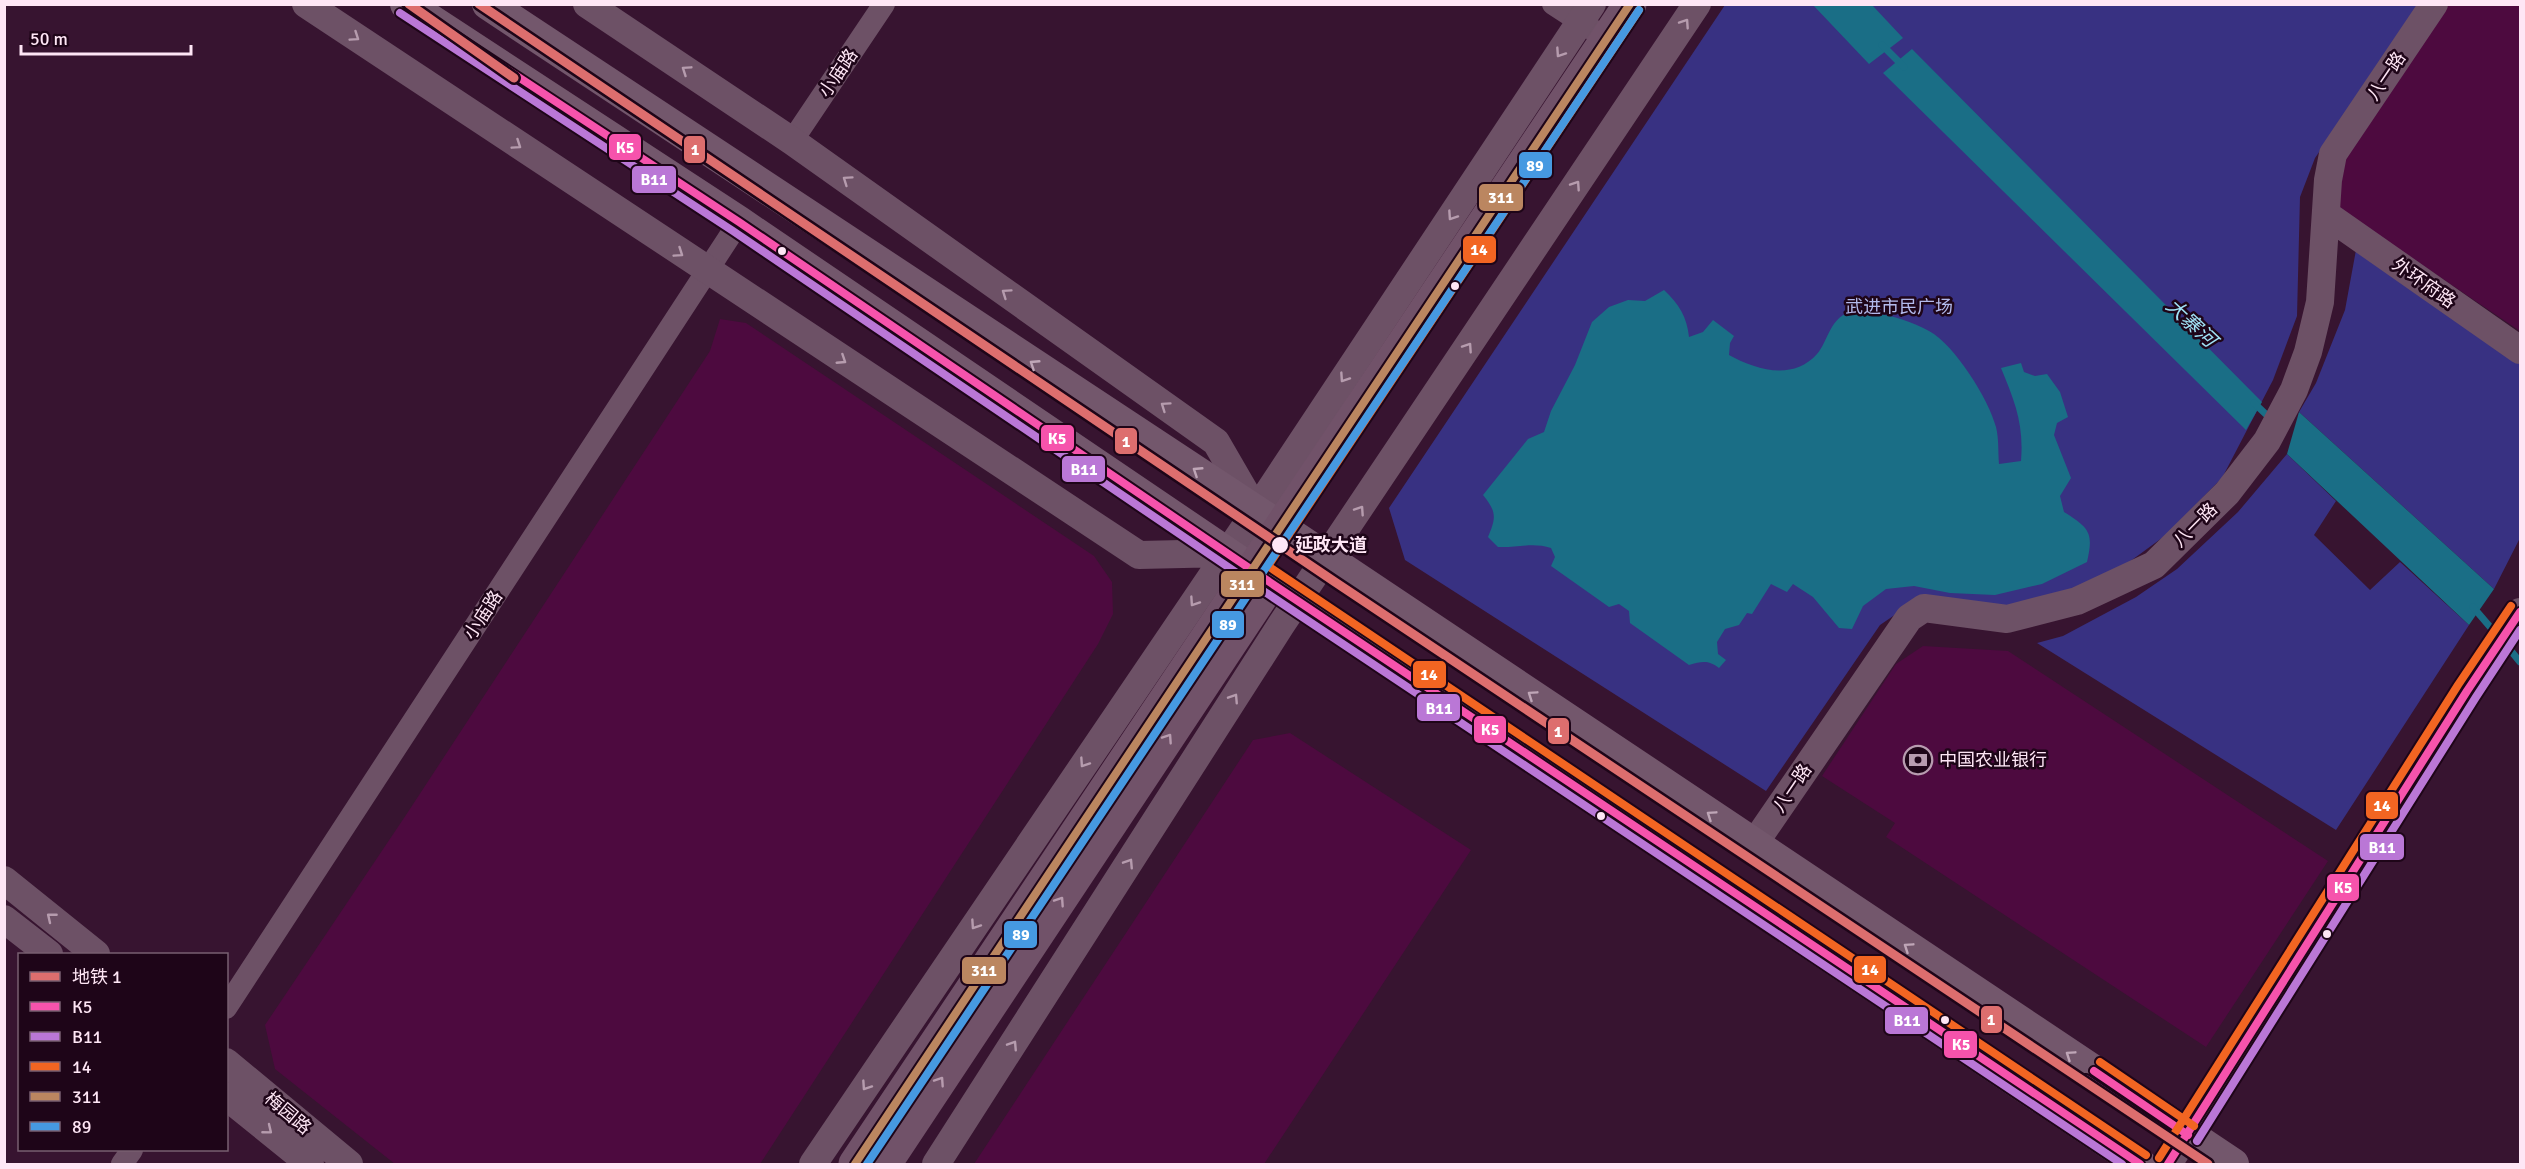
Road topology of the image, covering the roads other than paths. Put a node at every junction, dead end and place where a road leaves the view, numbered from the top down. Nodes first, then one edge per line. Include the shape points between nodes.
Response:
1 (306, 4) edge
2 (406, 4) edge
3 (488, 4) edge
4 (587, 4) edge
5 (884, 4) edge
6 (1553, 4) edge
7 (1630, 4) edge
8 (1655, 4) edge
9 (1697, 4) edge
10 (2434, 4) edge
11 (1593, 22) edge
12 (792, 141) junction
13 (2327, 215) junction
14 (739, 222) junction
15 (707, 272) junction
16 (2520, 350) edge
17 (1279, 526) junction
18 (1327, 558) junction
19 (1250, 568) junction
20 (1299, 601) junction
21 (2516, 618) edge
22 (1754, 844) junction
23 (4, 880) edge
24 (4, 919) edge
25 (48, 953) edge
26 (95, 953) edge
27 (228, 1005) edge
28 (228, 1064) edge
29 (228, 1098) edge
30 (2188, 1135) junction
31 (131, 1151) edge
32 (122, 1164) edge
33 (310, 1164) edge
34 (349, 1164) edge
35 (813, 1164) edge
36 (855, 1164) edge
37 (885, 1164) edge
38 (936, 1164) edge
39 (2140, 1164) edge
40 (2168, 1164) edge
41 (2233, 1164) edge

1 -> 15 street
2 - 14 main road
17 -> 3 main road
12 -> 4 street
5 - 12 street, 小庙路
6 - 11 street
7 - 11 main road
8 - 17 main road
18 -> 9 street
10 - 13 street, 八一路 via 2333,154
11 -> 17 main road
17 -> 12 street via 1216,442
13 - 16 street, 外环府路
13 - 22 street, 八一路 via 2320,302 2308,352 2294,390 2267,441 2227,494 2154,565 2077,601 2007,619 1924,608 1909,618
14 - 15 street, 小庙路
14 - 19 main road
15 -> 19 street via 1139,555
15 - 27 street, 小庙路
17 - 18 main road
17 - 19 main road
18 - 20 street
22 -> 18 main road
19 - 20 main road
19 -> 35 street
19 - 36 main road
37 -> 19 main road
38 -> 20 street
20 - 39 main road
21 - 30 street
30 -> 22 main road
26 -> 23 street
24 - 25 street
28 - 34 street, 梅园路
29 -> 33 street, 梅园路
30 - 40 street
30 - 41 main road
31 - 32 street

